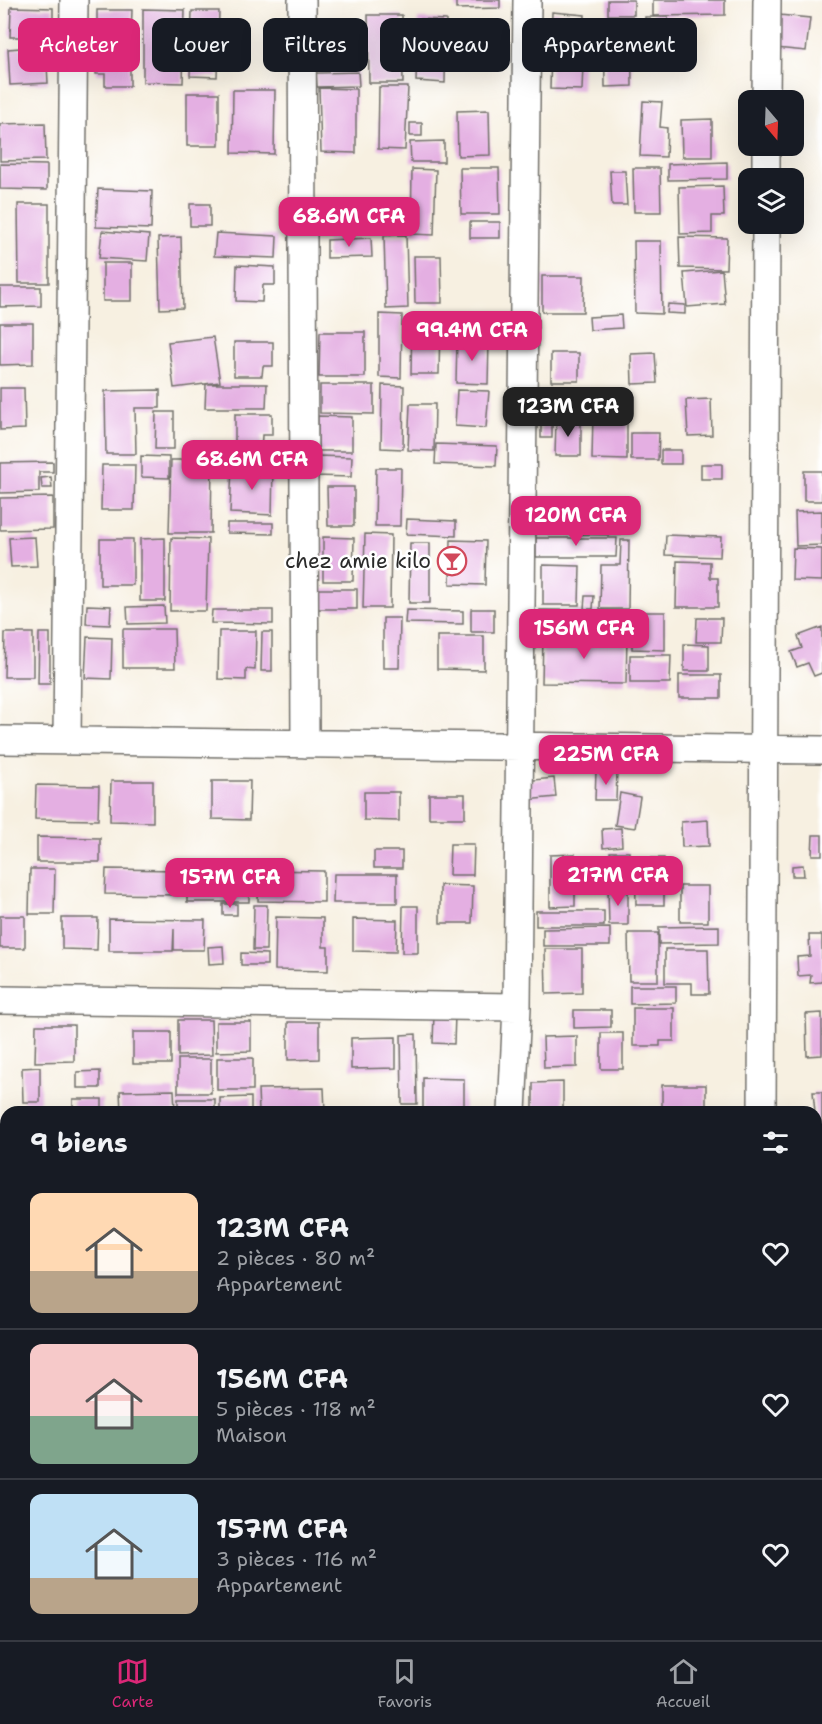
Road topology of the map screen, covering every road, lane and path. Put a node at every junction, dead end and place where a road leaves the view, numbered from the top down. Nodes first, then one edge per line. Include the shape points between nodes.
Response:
1 (74, 0) edge
2 (302, 0) edge
3 (527, 0) edge
4 (767, 0) edge
5 (766, 90) edge
6 (766, 234) edge
7 (0, 740) edge
8 (67, 741) junction
9 (306, 744) junction
10 (519, 747) junction
11 (765, 750) junction
12 (822, 750) edge
13 (0, 1000) edge
14 (517, 1007) junction
15 (512, 1106) edge
16 (762, 1106) edge

1 - 8 street
2 - 9 street
3 - 10 street
4 - 5 street
6 - 11 street
7 - 8 street
8 - 9 street
9 - 10 street
10 - 11 street
10 - 14 street
11 - 12 street
11 - 16 street
13 - 14 street
14 - 15 street

